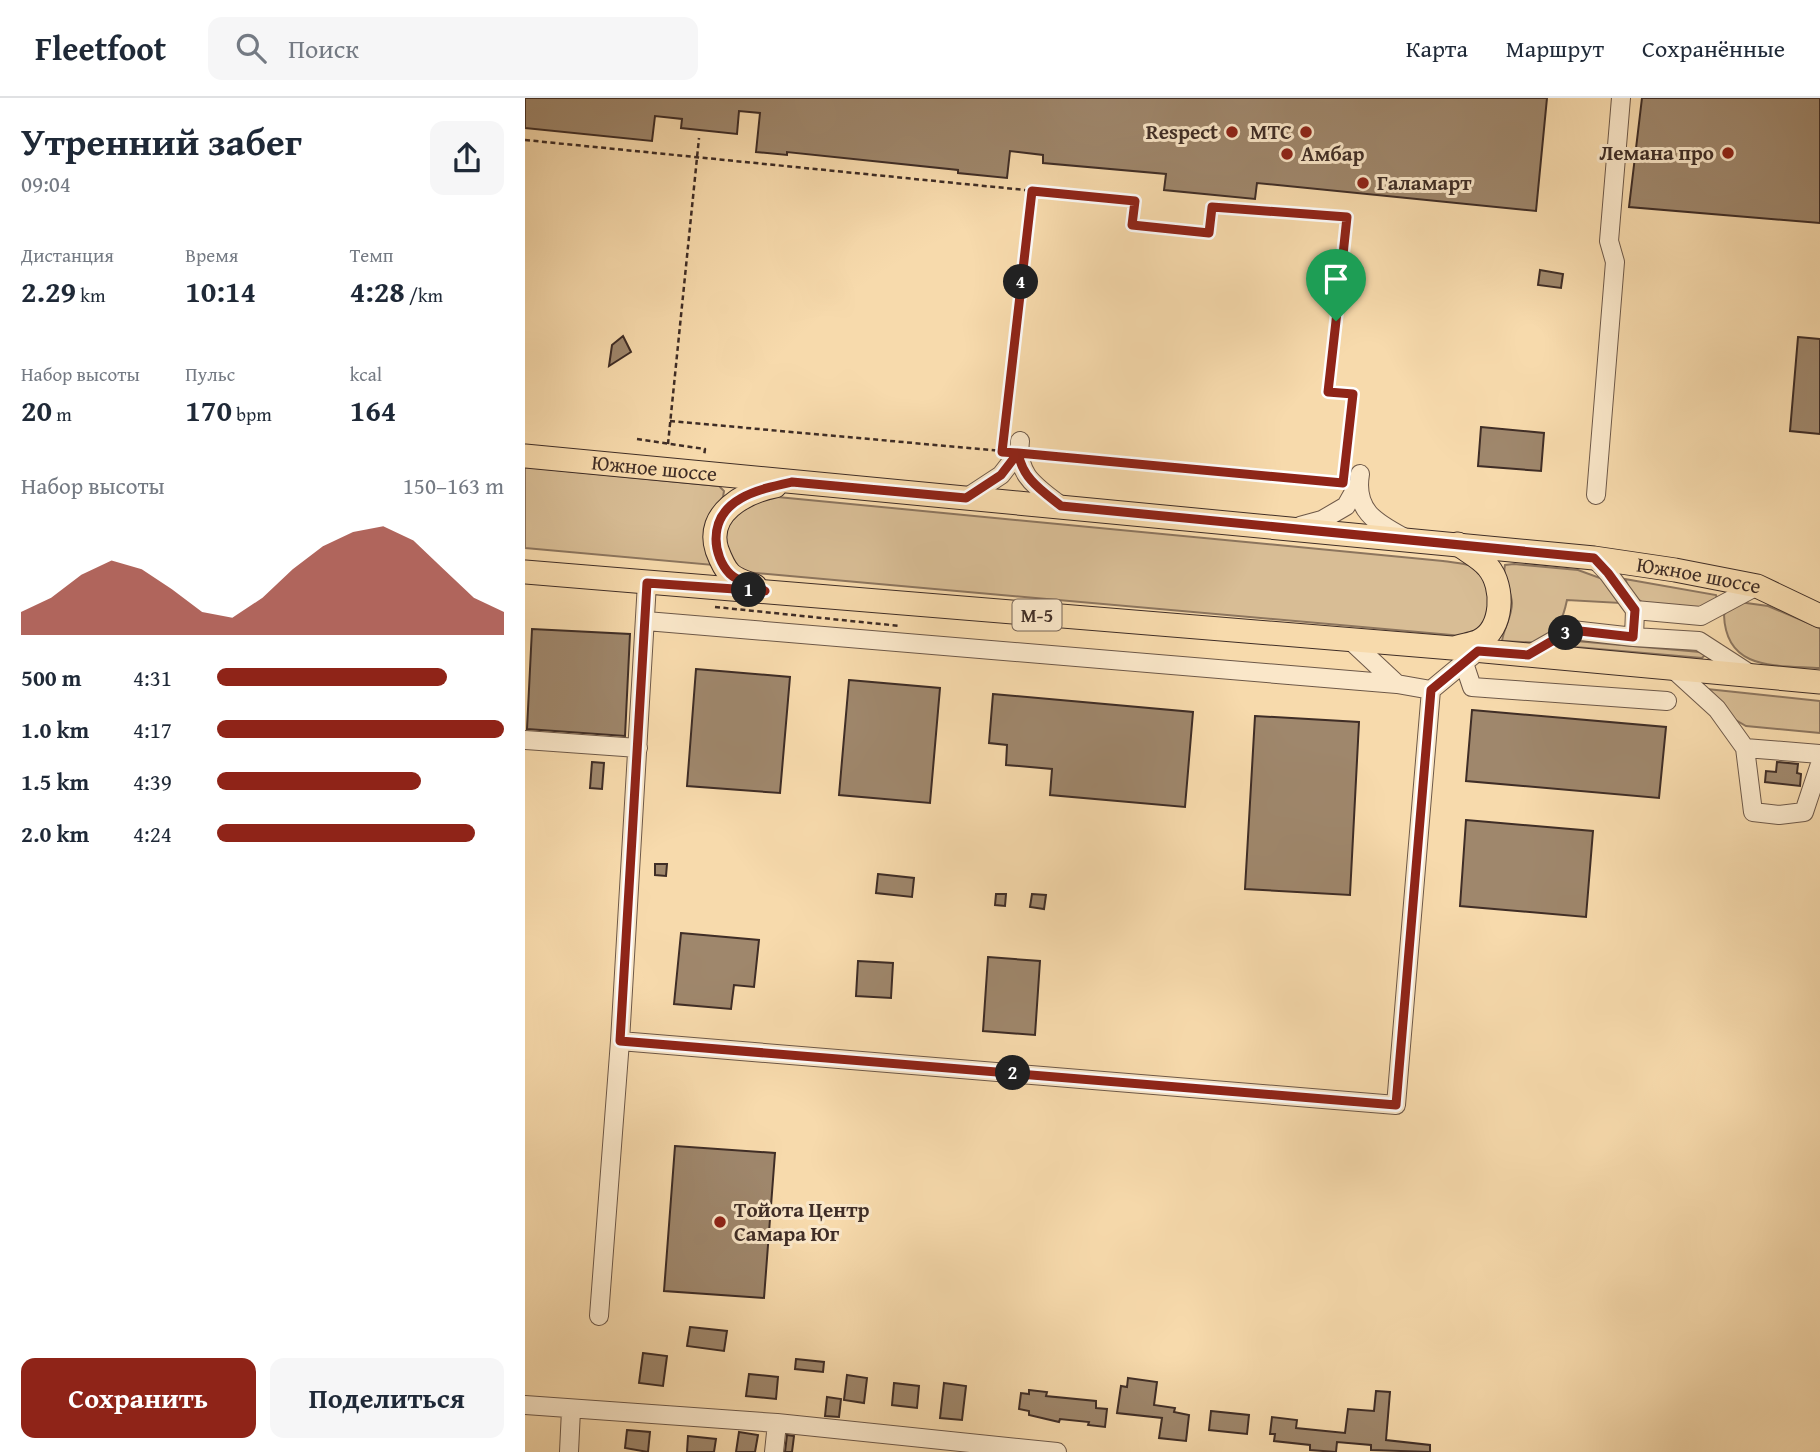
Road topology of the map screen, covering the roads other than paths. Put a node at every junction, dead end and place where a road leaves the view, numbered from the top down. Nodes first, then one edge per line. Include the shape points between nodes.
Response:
1 (1621, 98) edge
2 (525, 456) edge
3 (792, 482) junction
4 (1596, 495) dead end
5 (966, 498) junction
6 (1061, 506) junction
7 (1289, 528) junction
8 (1406, 539) junction
9 (1458, 544) junction
10 (1594, 558) junction
11 (525, 572) edge
12 (647, 583) junction
13 (1756, 586) junction
14 (765, 591) junction
15 (1635, 610) junction
16 (1701, 616) junction
17 (1820, 616) edge
18 (646, 621) junction
19 (1633, 637) junction
20 (1351, 640) junction
21 (1699, 641) junction
22 (1465, 654) junction
23 (1528, 655) junction
24 (1672, 668) junction
25 (1753, 676) junction
26 (1820, 682) edge
27 (1397, 684) junction
28 (1431, 690) junction
29 (1667, 701) dead end
30 (525, 740) edge
31 (638, 748) junction
32 (1745, 748) junction
33 (1820, 754) edge
34 (1820, 764) edge
35 (620, 1041) junction
36 (599, 1316) dead end
37 (525, 1405) edge
38 (571, 1410) junction
39 (778, 1423) junction
40 (975, 1448) edge
41 (569, 1452) edge
42 (774, 1452) edge
43 (1057, 1452) edge

1 - 4 street via 1609,241 1615,262
2 - 3 main road, Южное шоссе
3 - 5 main road, Южное шоссе
3 - 14 main road via 764,488 731,504 720,516 716,531 718,553 731,575
5 - 6 main road, Южное шоссе
5 - 6 street via 1001,475 1013,448 1028,479
6 - 7 main road, Южное шоссе
7 - 8 main road, Южное шоссе
7 - 8 street via 1322,520 1346,506 1359,479 1360,500 1371,517
8 - 9 main road, Южное шоссе
9 - 10 main road, Южное шоссе
9 - 22 main road via 1488,567 1500,600 1492,630
10 - 13 main road, Южное шоссе
10 - 15 street
11 - 12 main road, М-5
12 - 14 main road, М-5
12 - 18 street
13 - 16 street
13 - 17 main road, Южное шоссе
14 - 20 main road, М-5
15 - 16 street
15 - 19 street
16 - 21 street
18 - 27 street
18 - 31 street
19 - 21 street
19 - 23 street via 1571,630
20 - 22 main road, М-5
20 - 27 street
21 - 25 street
22 - 23 main road, М-5
22 - 28 street
22 - 29 street via 1472,687
23 - 24 main road, М-5
24 - 25 main road, М-5
24 - 32 street via 1717,709
25 - 26 main road, М-5
27 - 28 street
28 - 35 street via 1396,1105
30 - 31 street
31 - 35 street
32 - 33 street
32 - 34 street via 1753,812 1804,812
35 - 36 street
37 - 38 street
38 - 39 street
38 - 41 street
39 - 40 street
39 - 42 street
40 - 43 street

